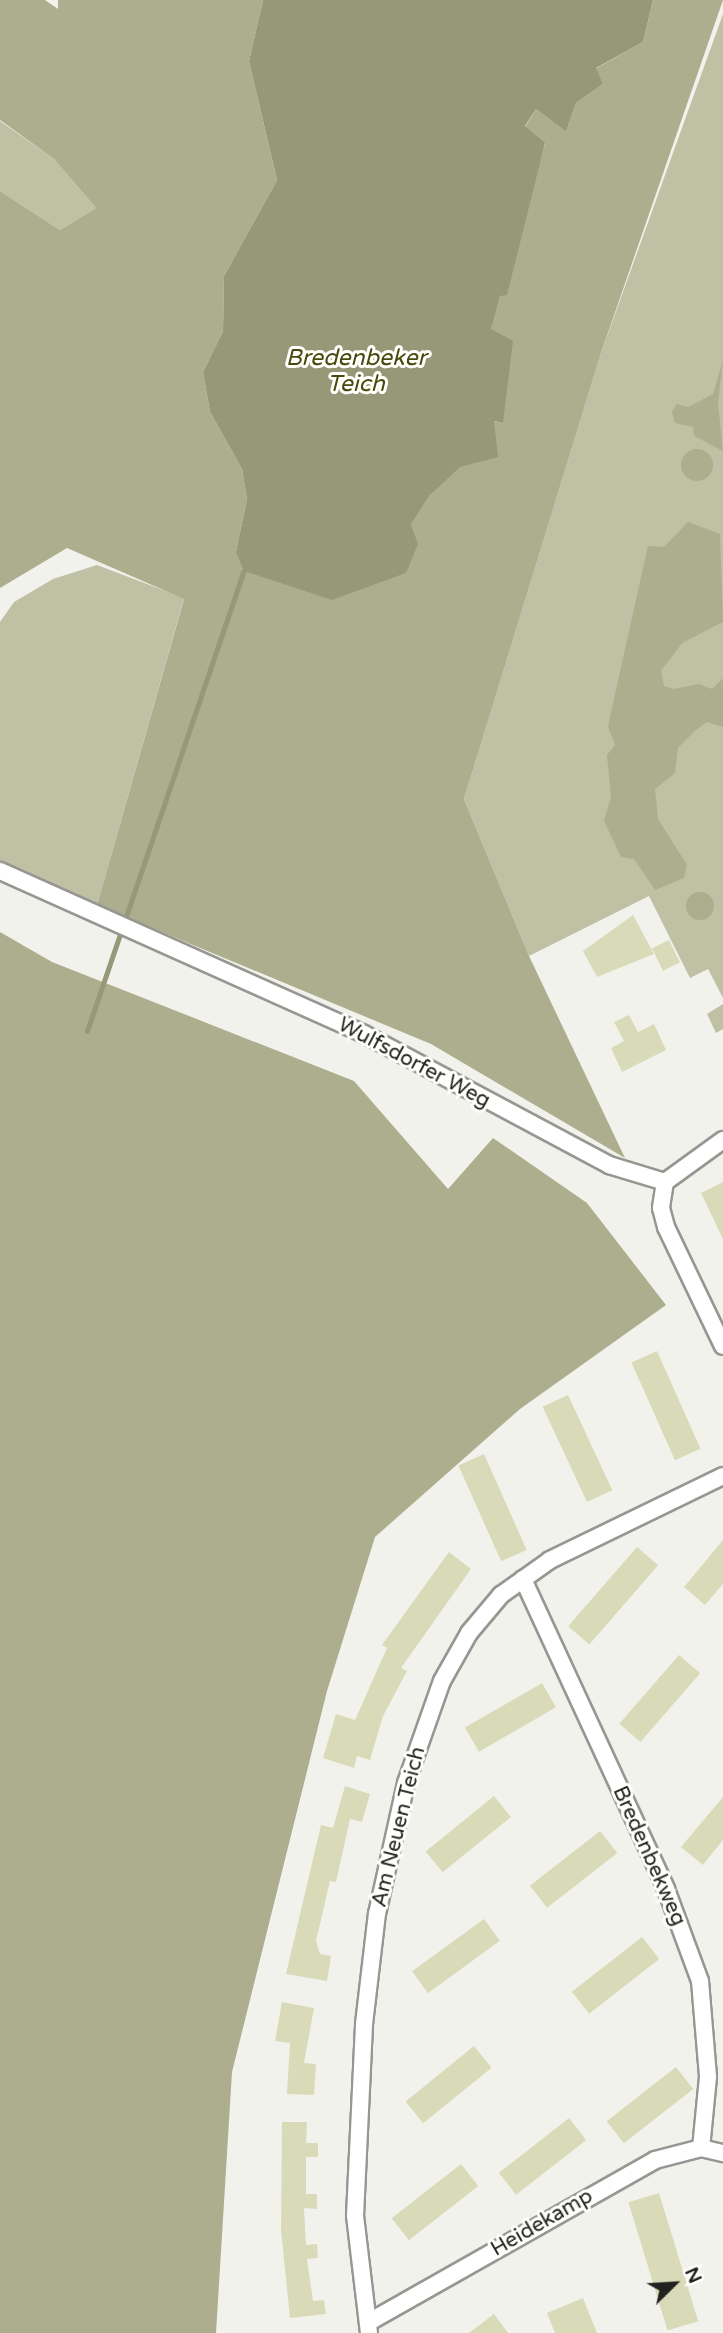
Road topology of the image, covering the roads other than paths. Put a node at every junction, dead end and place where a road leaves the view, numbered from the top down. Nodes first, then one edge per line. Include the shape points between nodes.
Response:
1 (0, 871) edge
2 (723, 1140) edge
3 (665, 1182) junction
4 (723, 1346) edge
5 (723, 1476) edge
6 (523, 1579) junction
7 (702, 2148) junction
8 (723, 2153) edge
9 (369, 2328) edge

1 - 3 street, Wulfsdorfer Weg via 364,1034 609,1166
2 - 3 street
3 - 4 street via 661,1208 666,1227
5 - 6 street, Am Neuen Teich
6 - 7 street, Bredenbekweg via 656,1865 700,1981 708,2077
6 - 9 street, Am Neuen Teich via 469,1633 442,1681 406,1783 377,1914 364,2024 355,2216
7 - 8 street, Heidekamp
7 - 9 street, Heidekamp via 655,2161 612,2182

